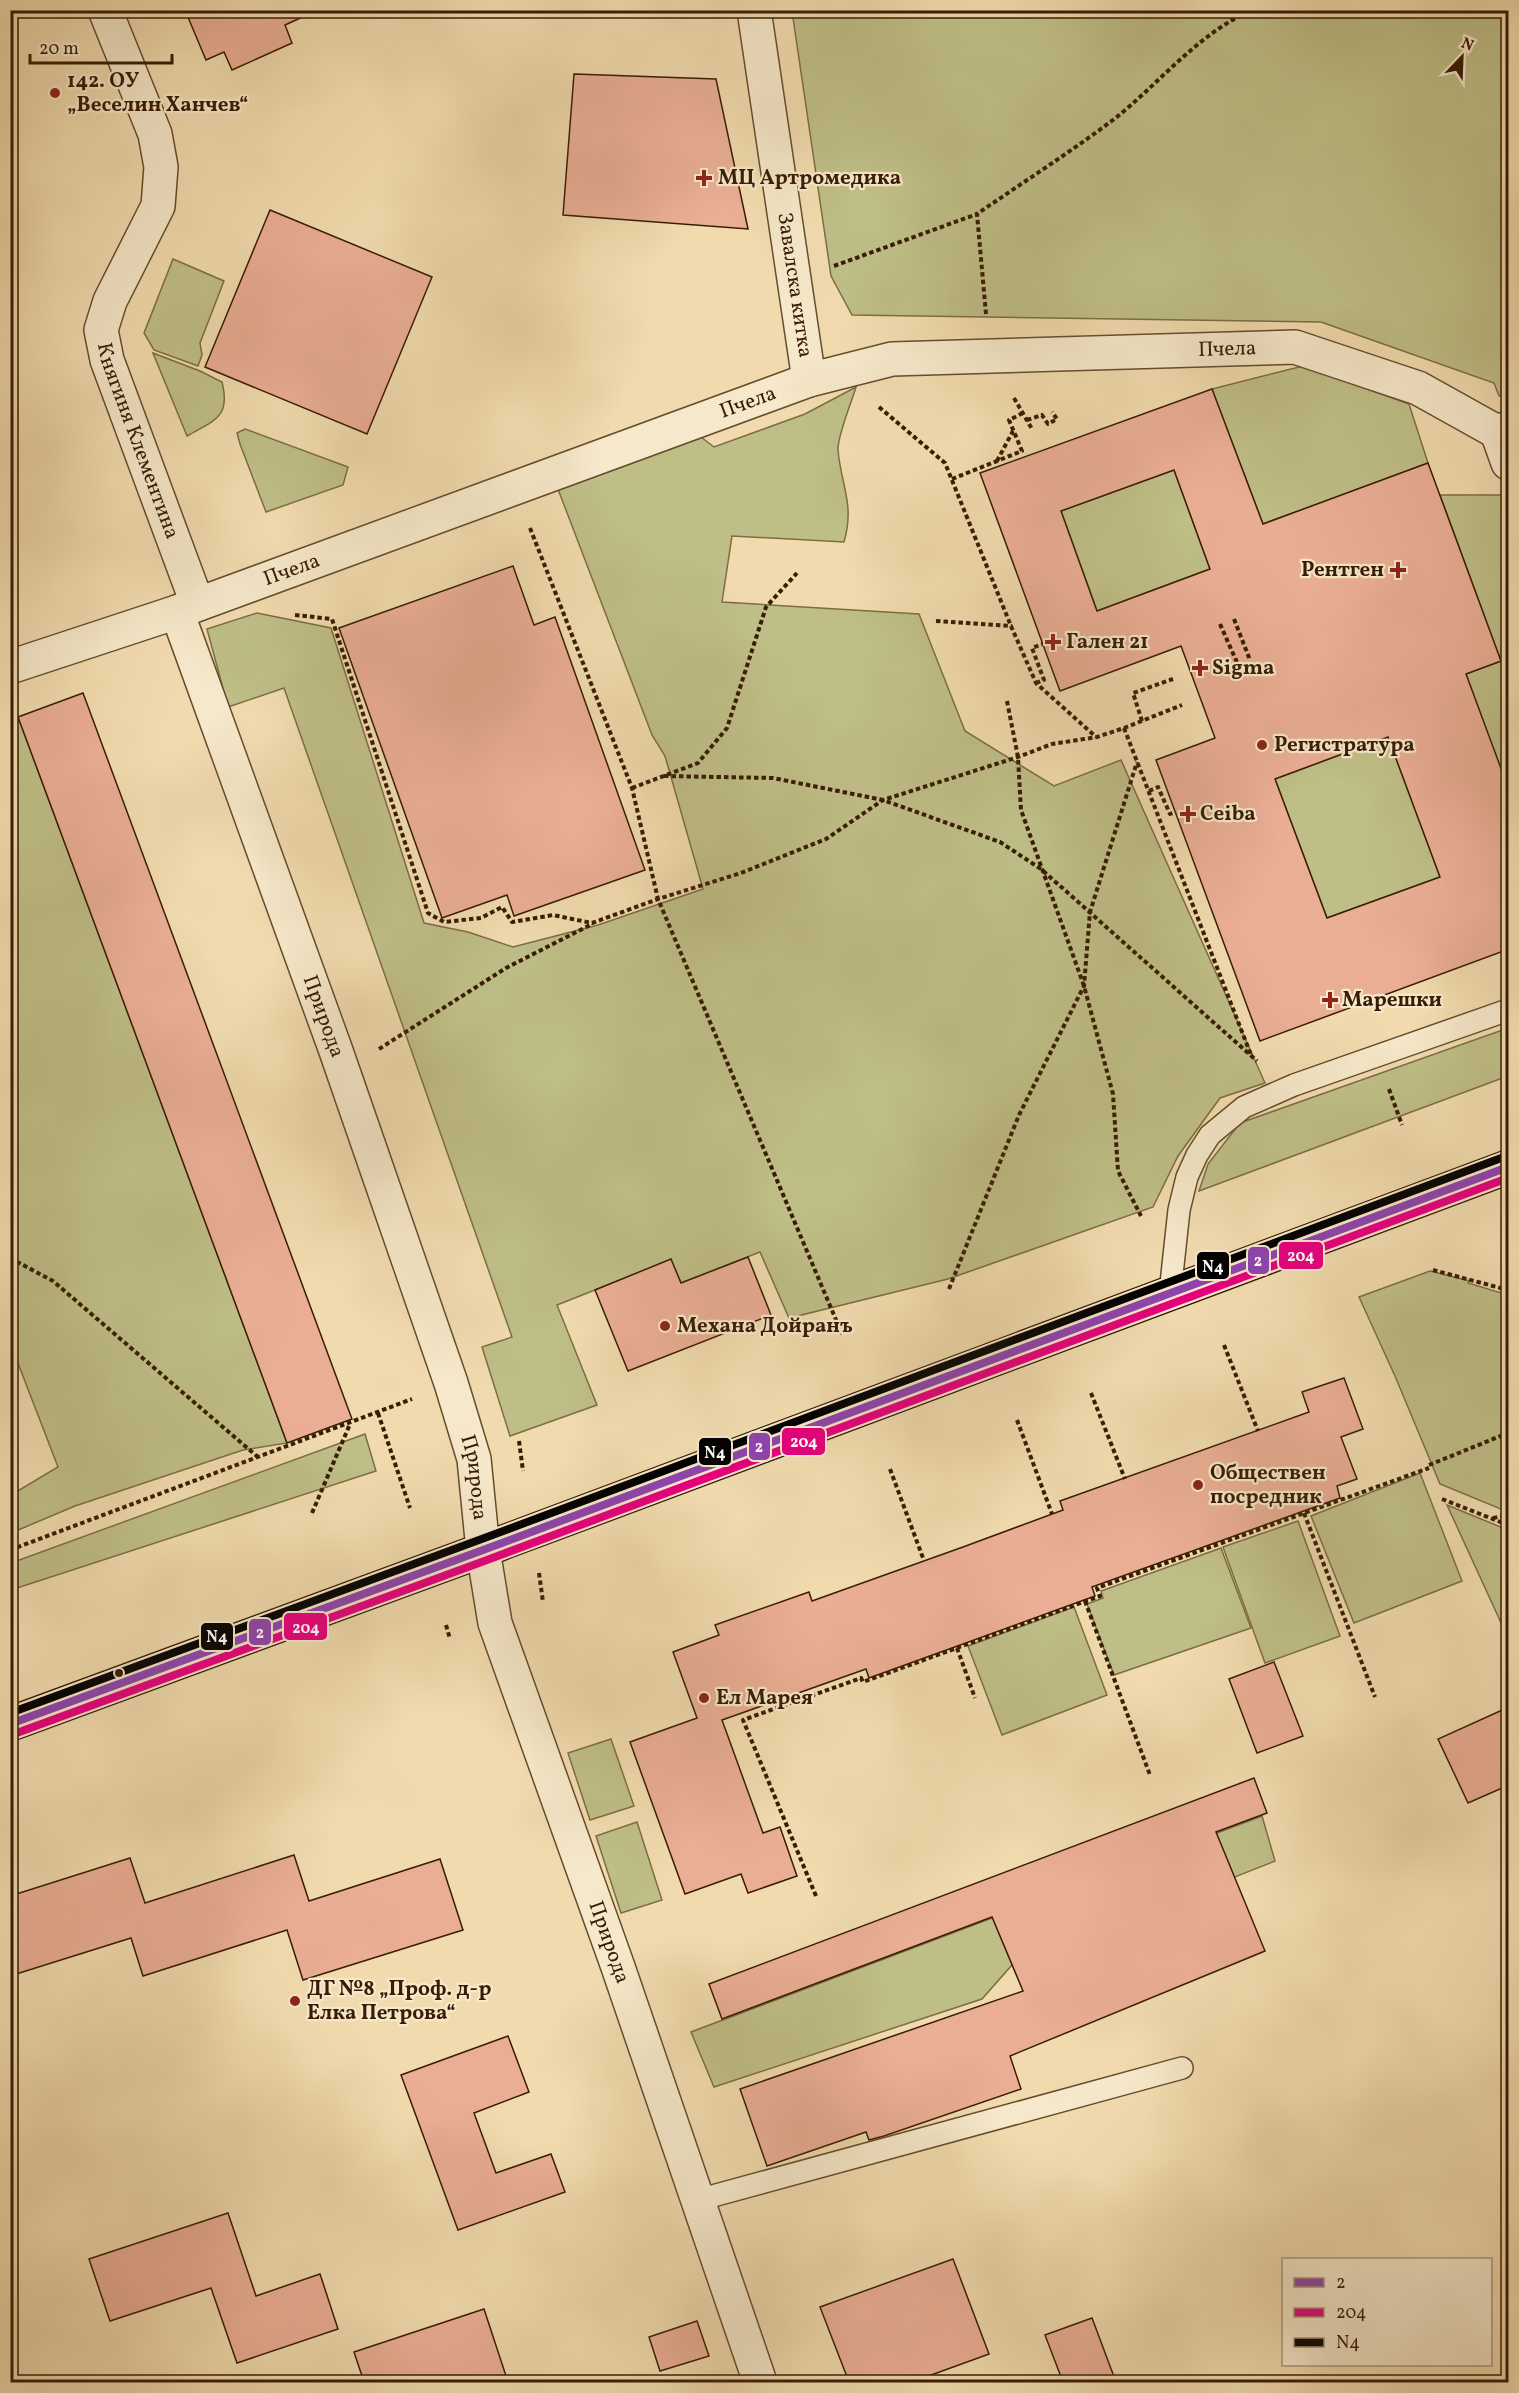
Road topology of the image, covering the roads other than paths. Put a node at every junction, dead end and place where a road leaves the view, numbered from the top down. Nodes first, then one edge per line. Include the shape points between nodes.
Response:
1 (105, 10) edge
2 (754, 10) edge
3 (809, 380) junction
4 (1503, 430) edge
5 (1509, 463) edge
6 (187, 608) junction
7 (10, 667) edge
8 (1509, 1010) edge
9 (1509, 1167) edge
10 (1170, 1293) junction
11 (483, 1550) junction
12 (10, 1724) edge
13 (1182, 2068) dead end
14 (698, 2200) junction
15 (760, 2382) edge

1 - 6 street, Княгиня Клементина via 155,134 161,167 158,206 110,301 101,330 107,360
2 - 3 street, Завалска китка
3 - 4 street, Пчела via 892,359 1295,347 1418,388
3 - 6 street, Пчела
4 - 5 street
6 - 7 street, Пчела
6 - 11 street, Природа via 451,1383 474,1459
8 - 10 lane via 1294,1085 1244,1107 1210,1135 1187,1177 1179,1210
9 - 10 street
10 - 11 street
11 - 12 street
11 - 14 street, Природа via 495,1623
13 - 14 lane
14 - 15 street, Природа

